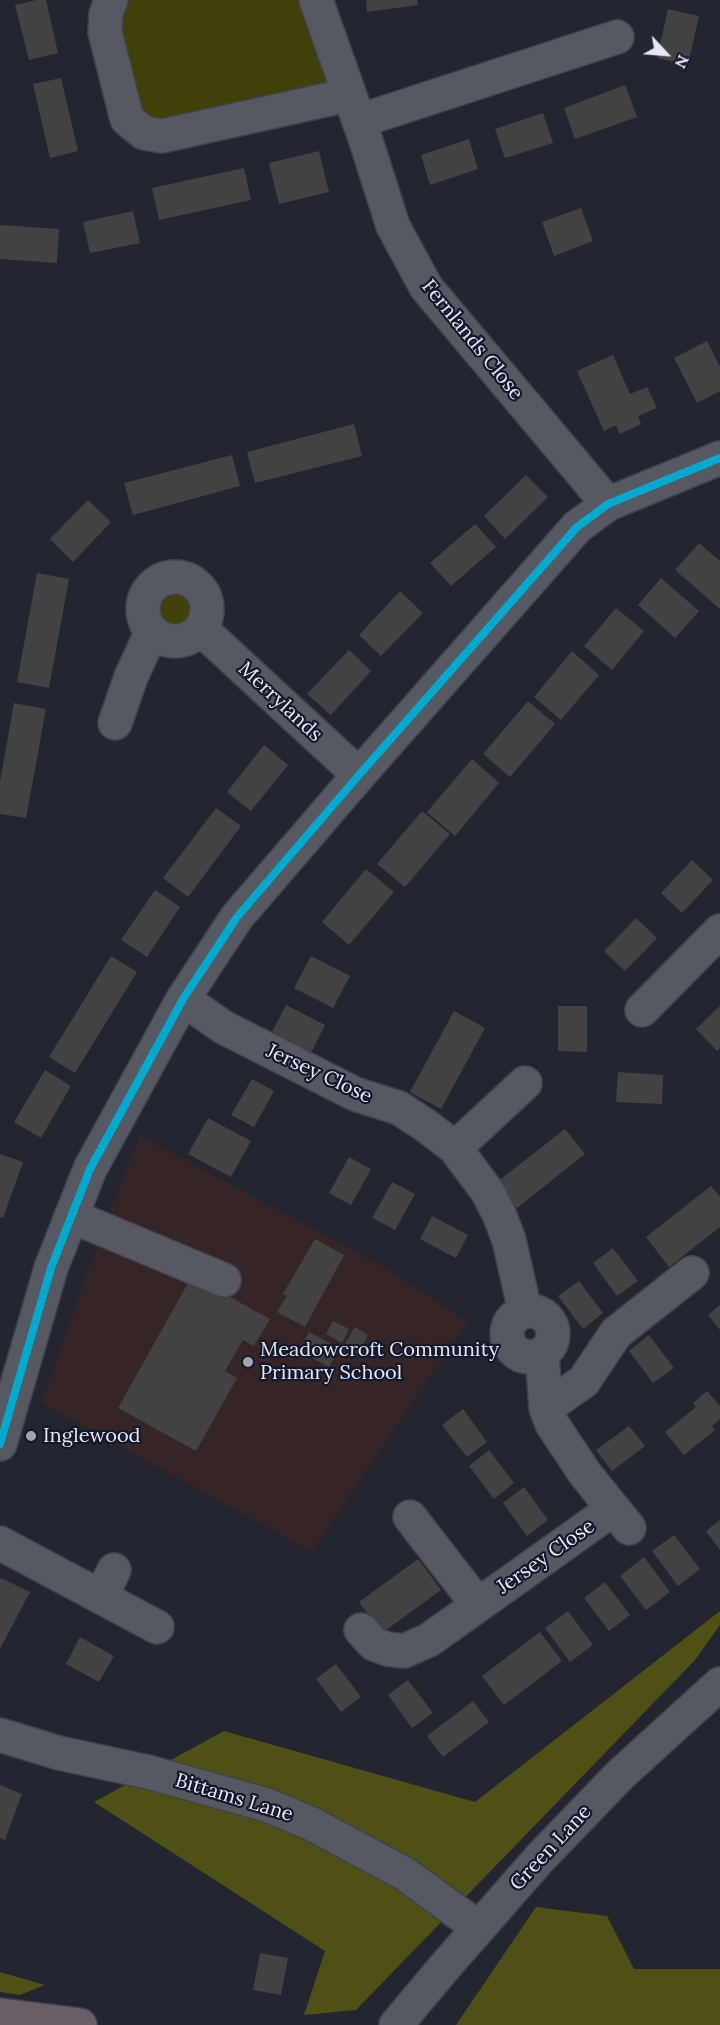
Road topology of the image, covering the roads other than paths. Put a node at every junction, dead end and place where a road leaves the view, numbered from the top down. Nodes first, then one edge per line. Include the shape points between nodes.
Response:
1 (111, 0) edge
2 (316, 0) edge
3 (617, 37) dead end
4 (353, 108) junction
5 (720, 458) edge
6 (608, 504) junction
7 (201, 629) junction
8 (152, 633) junction
9 (115, 723) dead end
10 (359, 775) junction
11 (720, 931) edge
12 (183, 999) junction
13 (643, 1011) dead end
14 (525, 1083) dead end
15 (455, 1148) junction
16 (71, 1216) junction
17 (692, 1273) dead end
18 (224, 1280) dead end
19 (546, 1408) junction
20 (0, 1444) edge
21 (410, 1516) dead end
22 (0, 1544) edge
23 (478, 1605) junction
24 (158, 1627) dead end
25 (361, 1630) dead end
26 (720, 1684) edge
27 (0, 1735) edge
28 (479, 1928) junction
29 (0, 2015) edge
30 (80, 2025) edge
31 (396, 2025) edge

1 - 4 street via 105,32 127,119 144,133 162,136
2 - 4 street, Fernlands Close
3 - 4 street
4 - 6 street, Fernlands Close via 393,226 426,287
5 - 6 street
6 - 10 street via 577,527
7 - 8 street via 186,640 169,642
7 - 8 street via 208,612 206,596 195,582 181,576 165,577 149,589 142,604 143,620
7 - 10 street, Merrylands
8 - 9 street
10 - 12 street via 237,917
11 - 13 street
12 - 15 street, Jersey Close via 223,1027 355,1094 399,1108
12 - 16 street via 90,1169
14 - 15 street
15 - 19 street, Jersey Close via 499,1214 525,1311 546,1316 552,1325 554,1336 542,1354
16 - 18 street
16 - 20 street via 51,1268
17 - 19 street via 616,1333 584,1381
19 - 23 street, Jersey Close via 552,1424 586,1475 621,1519
21 - 23 street, Jersey Close
22 - 24 street via 108,1584
23 - 25 street, Jersey Close via 429,1640 404,1651 374,1644
26 - 28 street, Green Lane via 620,1774
27 - 28 street, Bittams Lane via 267,1804 405,1874
28 - 31 street, Green Lane
29 - 30 highway

